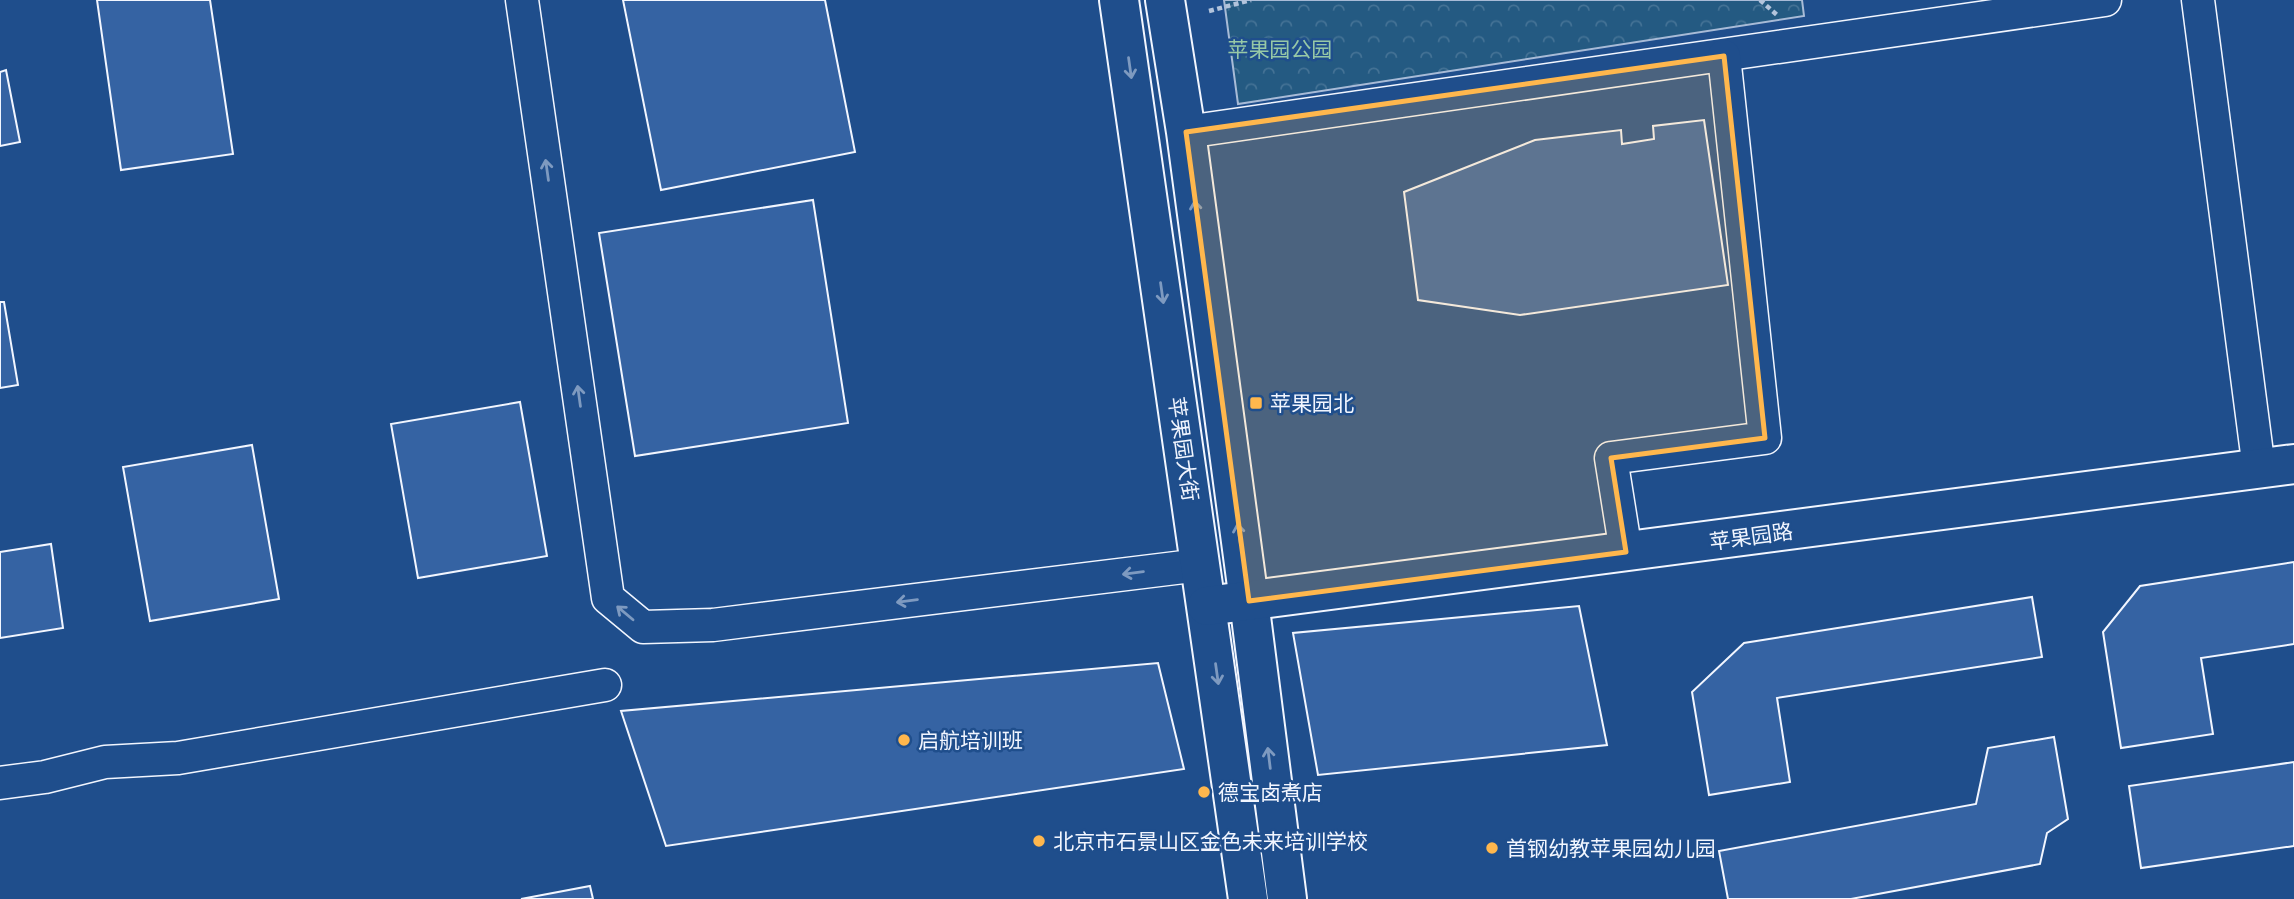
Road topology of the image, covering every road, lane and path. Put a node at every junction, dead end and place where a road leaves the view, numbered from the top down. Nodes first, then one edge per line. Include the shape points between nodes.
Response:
1 (522, 0) edge
2 (1119, 0) edge
3 (1165, 0) edge
4 (1251, 0) edge
5 (2105, 0) edge
6 (2197, 0) edge
7 (1209, 11) dead end
8 (1724, 56) junction
9 (1186, 132) junction
10 (2276, 466) edge
11 (1626, 552) junction
12 (1200, 565) junction
13 (1249, 601) junction
14 (1207, 606) junction
15 (605, 685) dead end
16 (0, 783) edge
17 (1248, 899) edge
18 (1287, 899) edge

12 -> 1 street via 713,625 643,627 608,598
2 -> 12 main road, 苹果园大街
3 - 9 main road, 苹果园大街
4 - 7 path
5 - 8 street
6 - 10 street
8 - 9 street
8 - 11 street via 1765,438 1611,458
13 -> 9 main road, 苹果园大街
10 - 11 main road, 苹果园路
11 - 13 main road, 苹果园路
12 - 14 main road, 苹果园大街
13 - 14 main road, 苹果园路
18 -> 13 main road, 苹果园大街
14 -> 17 main road, 苹果园大街
15 - 16 street via 178,758 105,762 45,778

